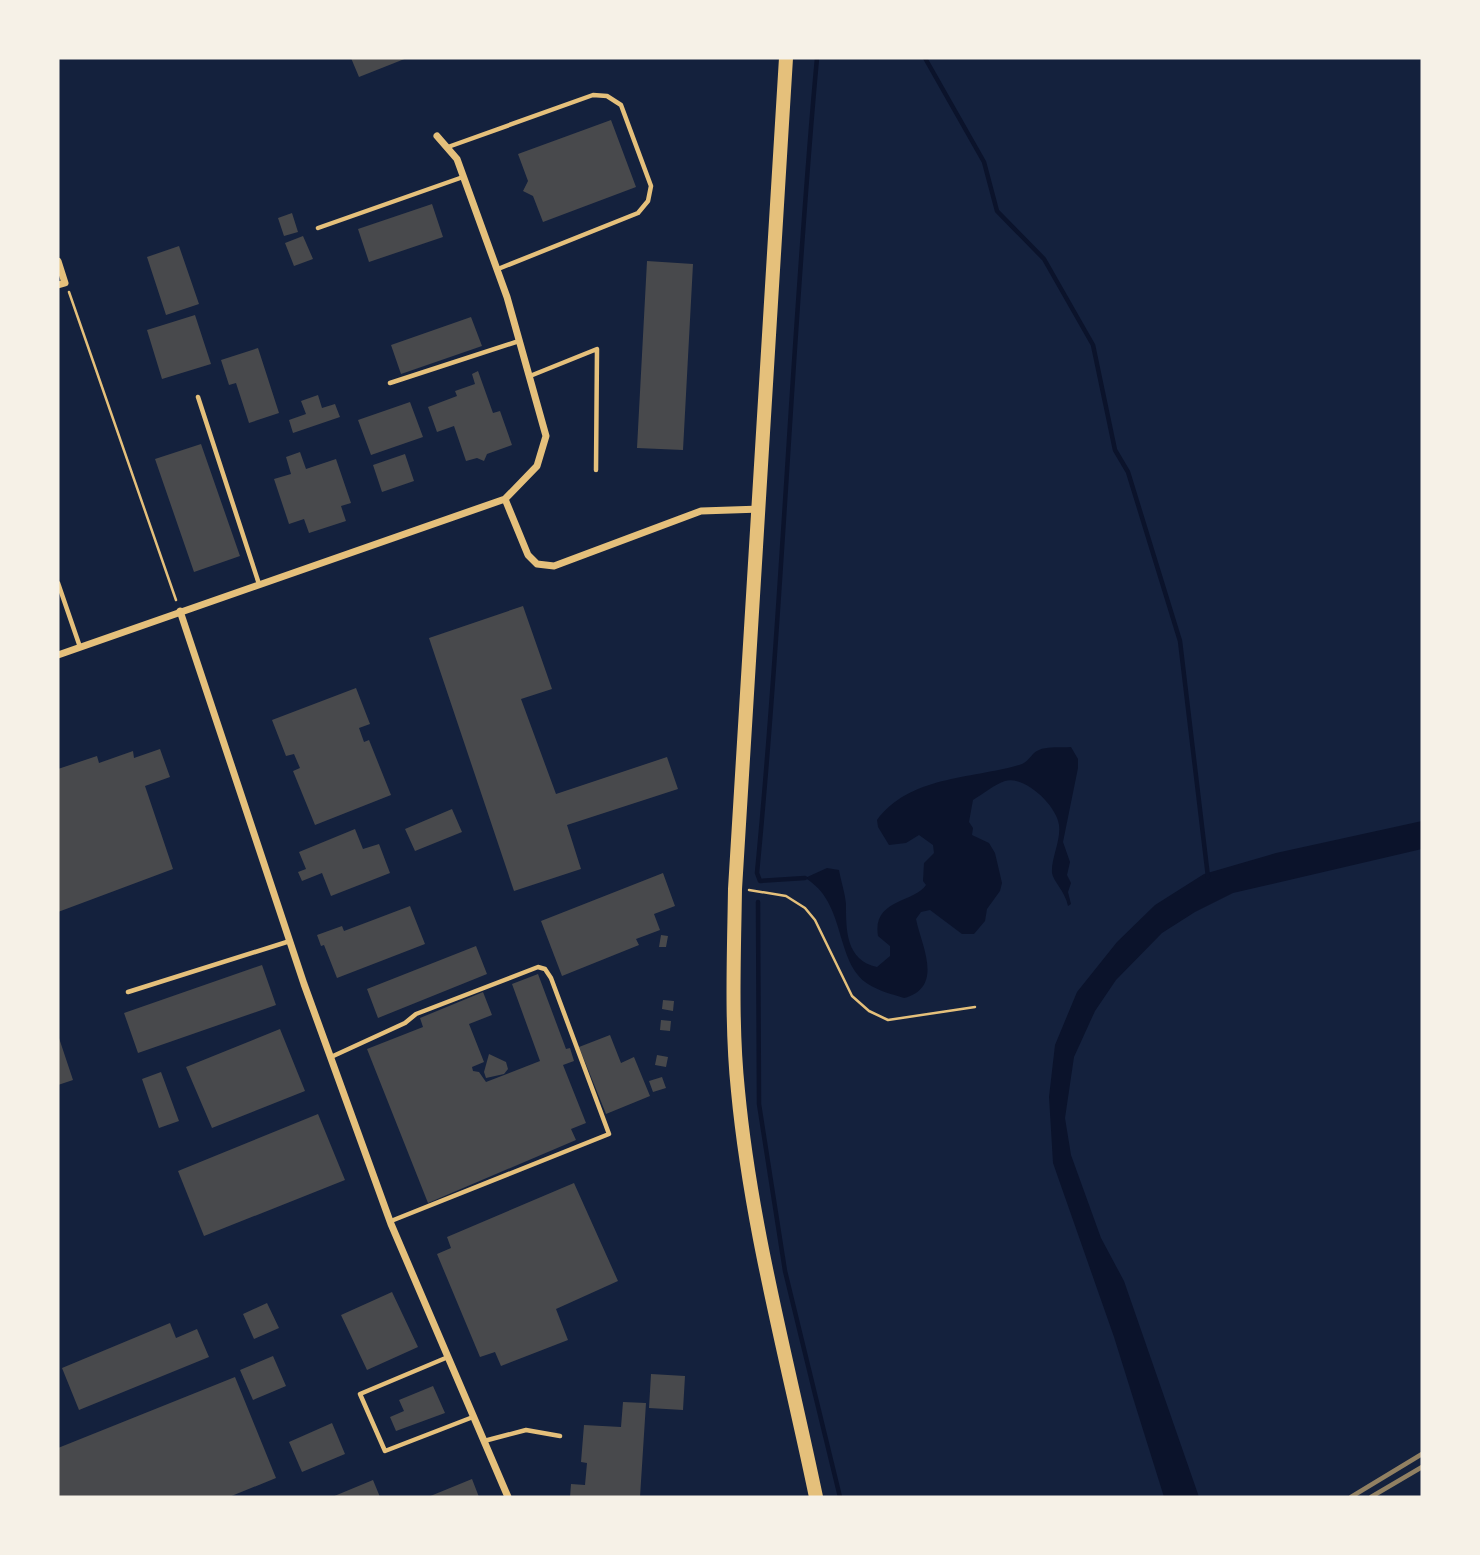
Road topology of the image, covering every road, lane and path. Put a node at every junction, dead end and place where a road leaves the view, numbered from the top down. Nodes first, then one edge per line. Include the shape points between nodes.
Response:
1 (786, 58) edge
2 (437, 136) dead end
3 (447, 148) junction
4 (463, 177) junction
5 (318, 228) dead end
6 (58, 261) edge
7 (497, 270) junction
8 (62, 284) edge
9 (519, 341) junction
10 (529, 377) junction
11 (390, 383) dead end
12 (198, 397) dead end
13 (596, 470) dead end
14 (505, 499) junction
15 (761, 509) junction
16 (58, 583) edge
17 (259, 584) junction
18 (180, 611) junction
19 (80, 648) junction
20 (58, 655) edge
21 (735, 889) junction
22 (290, 942) junction
23 (128, 992) dead end
24 (975, 1007) dead end
25 (331, 1057) junction
26 (391, 1222) junction
27 (448, 1357) junction
28 (474, 1417) junction
29 (560, 1436) dead end
30 (484, 1441) junction
31 (508, 1497) edge
32 (816, 1497) edge

1 - 15 main road
2 - 3 street
3 - 4 street
3 - 7 lane via 593,95 607,96 621,105 651,186 645,205 638,213
4 - 5 lane
4 - 7 street
6 - 8 street
7 - 9 street
8 - 18 path
9 - 10 street
9 - 11 lane
10 - 13 lane via 597,349
10 - 14 street via 546,436 537,466
12 - 17 lane
14 - 15 street via 528,555 537,564 554,566 701,511
14 - 17 street
15 - 21 main road
16 - 19 lane
17 - 18 street
18 - 19 street
18 - 22 street
19 - 20 street
21 - 24 path via 778,894 805,908 816,920 852,996 869,1012 888,1020
21 - 32 main road via 733,994 748,1170
22 - 23 lane
22 - 25 street
25 - 26 street
25 - 26 lane via 416,1014 538,967 551,978 609,1134
26 - 27 street
27 - 28 street
27 - 28 lane via 360,1394 384,1451
28 - 30 street
29 - 30 lane via 526,1430
30 - 31 street

